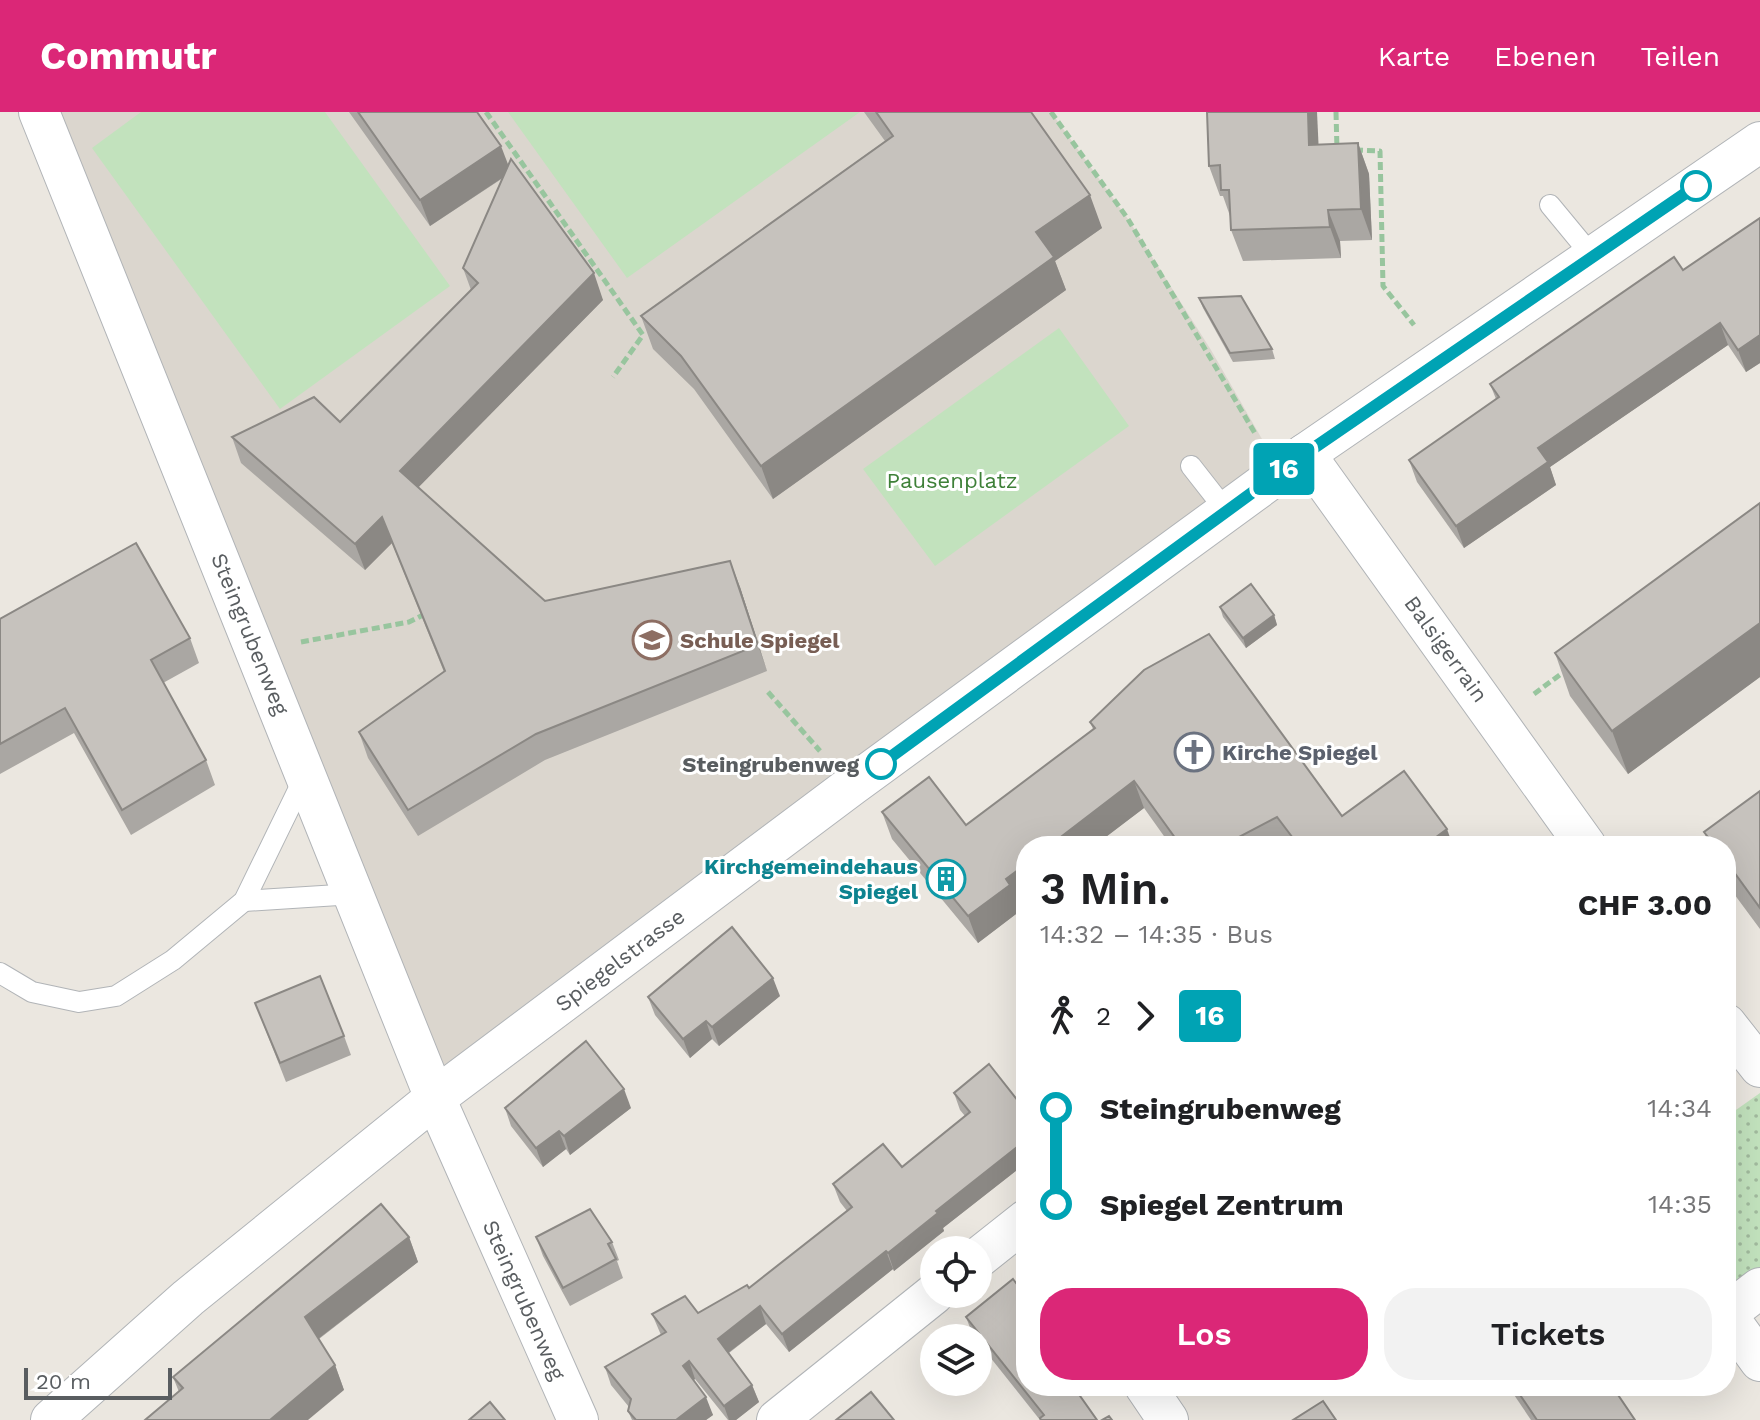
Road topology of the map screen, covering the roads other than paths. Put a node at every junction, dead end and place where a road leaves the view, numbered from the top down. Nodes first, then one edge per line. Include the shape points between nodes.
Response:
1 (39, 112) edge
2 (1760, 142) edge
3 (1550, 205) dead end
4 (1593, 257) junction
5 (1292, 464) junction
6 (1191, 466) dead end
7 (1227, 512) junction
8 (306, 774) junction
9 (1579, 836) edge
10 (354, 894) junction
11 (244, 901) junction
12 (0, 973) edge
13 (1736, 1037) edge
14 (1760, 1067) edge
15 (435, 1098) junction
16 (1016, 1228) edge
17 (992, 1247) edge
18 (1760, 1288) edge
19 (920, 1305) edge
20 (1736, 1306) edge
21 (1736, 1328) edge
22 (1760, 1361) edge
23 (1152, 1396) edge
24 (51, 1420) edge
25 (578, 1420) edge
26 (777, 1420) edge
27 (1168, 1420) edge

1 - 8 street, Steingrubenweg
2 - 4 street, Spiegelstrasse
3 - 4 lane
4 - 5 street, Spiegelstrasse
5 - 7 street, Spiegelstrasse
5 - 9 street, Balsigerrain via 1499,722
6 - 7 lane
7 - 15 street, Spiegelstrasse
8 - 10 street, Steingrubenweg
8 - 11 lane
10 - 11 lane
10 - 15 street, Steingrubenweg
11 - 12 lane via 173,960 116,996 79,1002 32,992
13 - 14 street
15 - 24 street, Spiegelstrasse via 188,1298
15 - 25 street, Steingrubenweg
16 - 17 street
18 - 20 street
19 - 26 street
21 - 22 street
23 - 27 street

